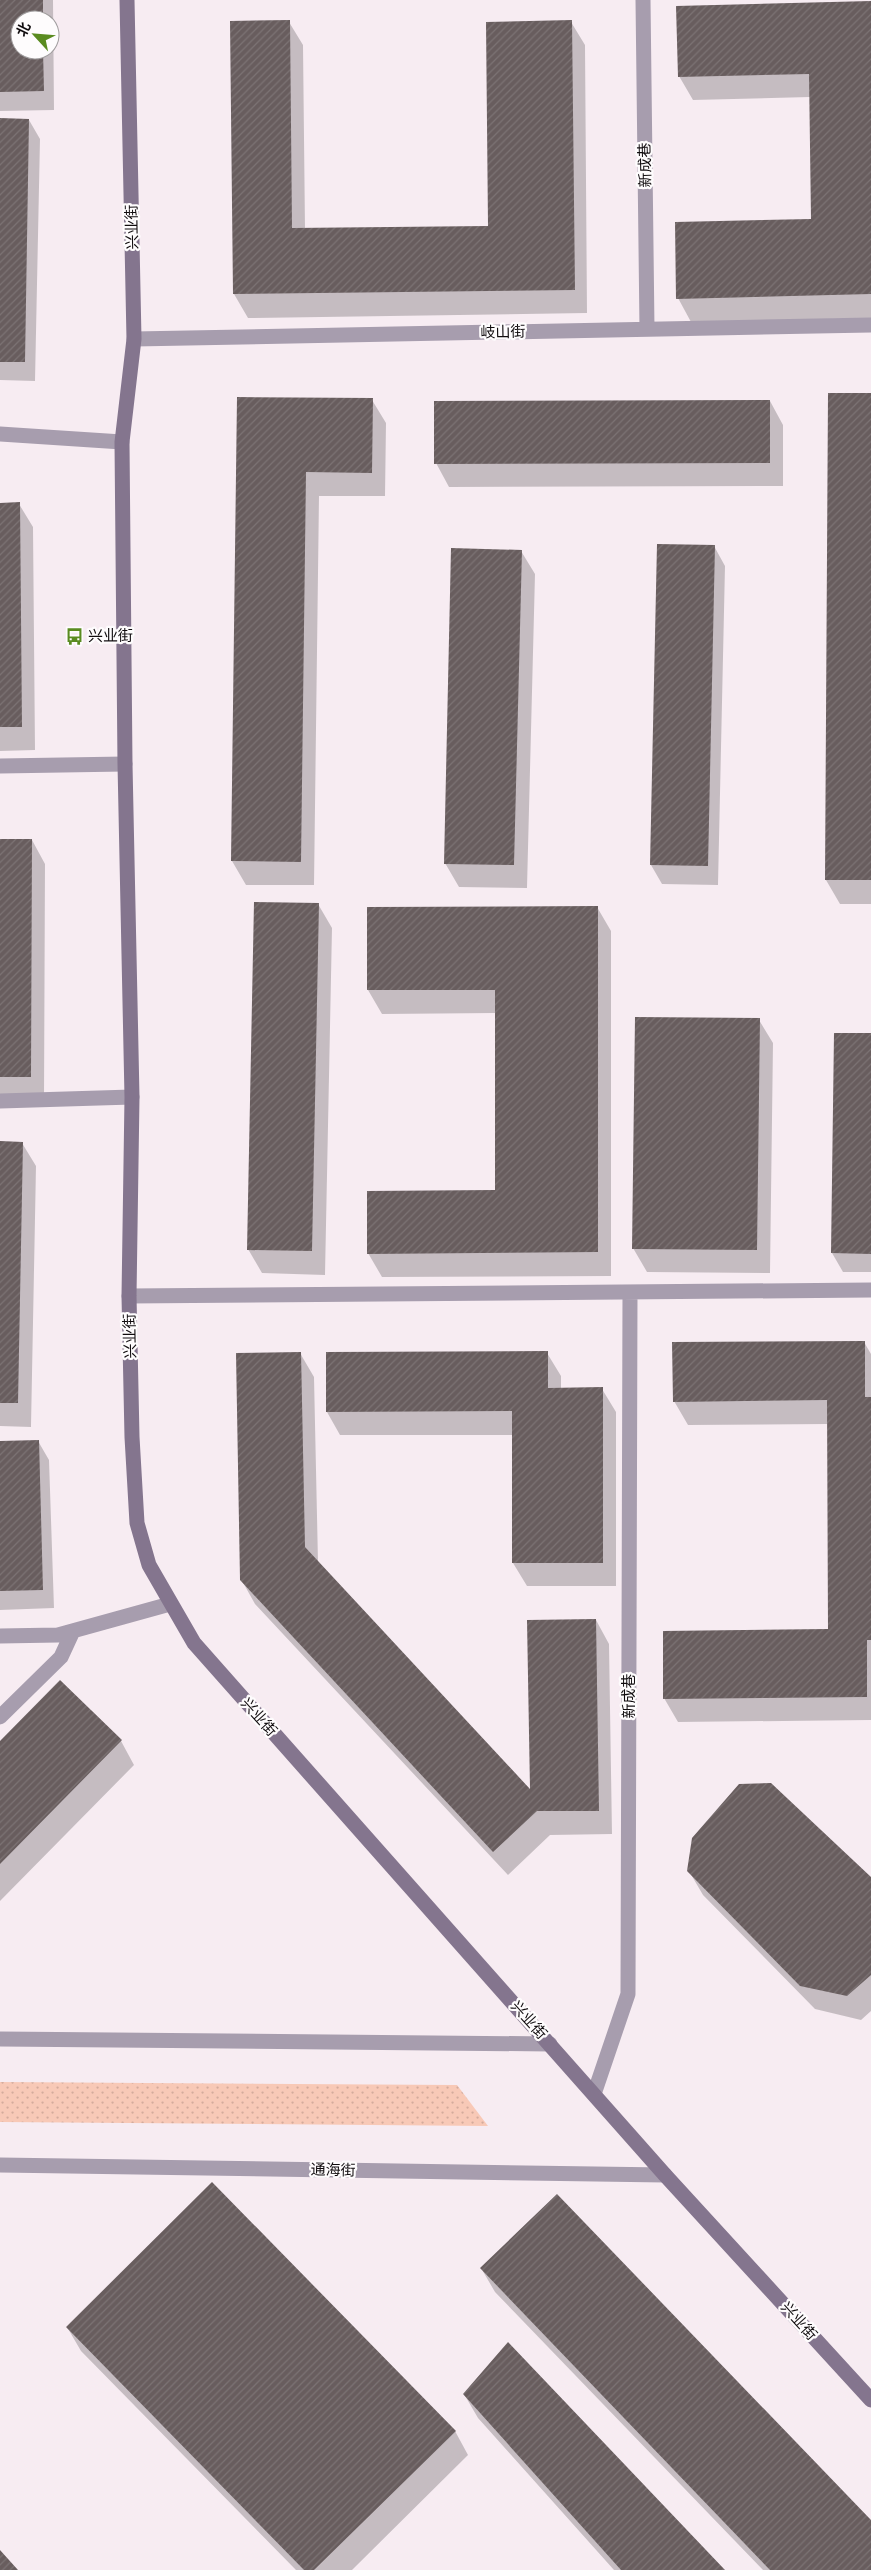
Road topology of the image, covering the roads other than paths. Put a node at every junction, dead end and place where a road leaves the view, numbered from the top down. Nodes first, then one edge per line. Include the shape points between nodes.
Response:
1 (127, 0) edge
2 (643, 0) edge
3 (871, 325) edge
4 (647, 329) junction
5 (134, 339) junction
6 (0, 434) edge
7 (122, 442) junction
8 (125, 764) junction
9 (0, 766) edge
10 (132, 1098) junction
11 (0, 1101) edge
12 (871, 1290) edge
13 (630, 1292) junction
14 (129, 1296) junction
15 (170, 1604) junction
16 (73, 1631) junction
17 (0, 1636) edge
18 (0, 1717) edge
19 (0, 2039) edge
20 (550, 2044) junction
21 (594, 2094) junction
22 (0, 2165) edge
23 (665, 2175) junction
24 (871, 2400) edge

1 - 5 main road, 兴业街
2 - 4 street, 新成巷
3 - 4 street, 岐山街
4 - 5 street, 岐山街
5 - 7 main road, 兴业街
6 - 7 street
7 - 8 main road, 兴业街
8 - 9 street
8 - 10 main road, 兴业街
10 - 11 street
10 - 14 main road, 兴业街
12 - 13 street
13 - 14 street
13 - 21 street, 新成巷 via 628,1994
14 - 15 main road, 兴业街 via 137,1524 149,1564
15 - 16 street
15 - 20 main road, 兴业街 via 194,1643
16 - 17 street via 58,1635
16 - 18 street via 61,1657
19 - 20 street
20 - 21 main road, 兴业街
21 - 23 main road, 兴业街
22 - 23 street, 通海街
23 - 24 main road, 兴业街

